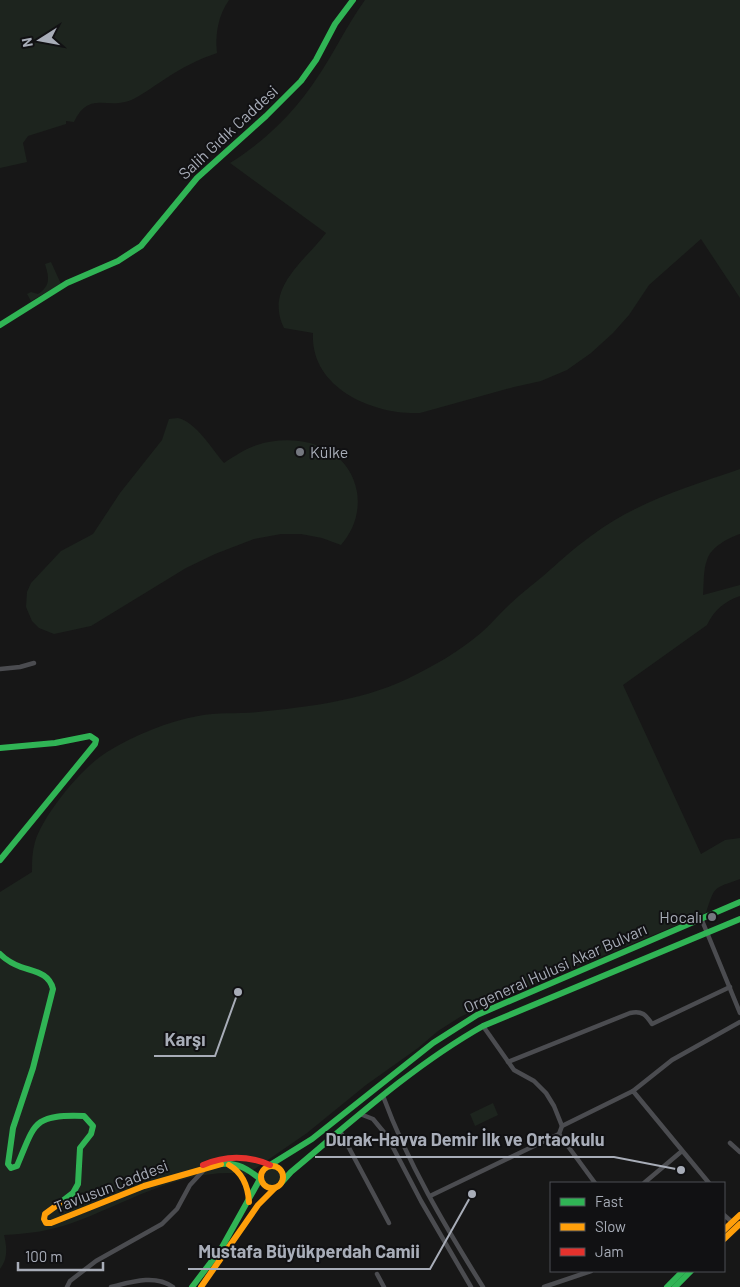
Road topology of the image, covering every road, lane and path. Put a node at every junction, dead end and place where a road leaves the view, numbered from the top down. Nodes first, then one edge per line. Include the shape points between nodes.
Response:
1 (353, 0) edge
2 (0, 325) edge
3 (34, 663) dead end
4 (0, 669) edge
5 (0, 748) edge
6 (0, 860) edge
7 (740, 902) edge
8 (701, 918) junction
9 (740, 919) edge
10 (707, 933) junction
11 (0, 954) edge
12 (730, 986) junction
13 (740, 1014) edge
14 (740, 1022) edge
15 (482, 1026) junction
16 (508, 1062) junction
17 (633, 1091) junction
18 (383, 1096) junction
19 (360, 1114) junction
20 (562, 1126) junction
21 (340, 1131) junction
22 (559, 1134) junction
23 (730, 1143) dead end
24 (682, 1151) junction
25 (740, 1152) edge
26 (221, 1164) junction
27 (270, 1165) junction
28 (208, 1167) junction
29 (193, 1171) junction
30 (260, 1179) junction
31 (282, 1182) junction
32 (593, 1182) edge
33 (645, 1182) edge
34 (708, 1182) edge
35 (275, 1188) junction
36 (430, 1196) junction
37 (249, 1203) junction
38 (740, 1215) edge
39 (725, 1216) edge
40 (389, 1223) dead end
41 (737, 1227) edge
42 (725, 1238) edge
43 (588, 1272) edge
44 (682, 1272) edge
45 (690, 1272) edge
46 (377, 1274) dead end
47 (67, 1287) edge
48 (111, 1287) edge
49 (172, 1287) edge
50 (192, 1287) edge
51 (201, 1287) edge
52 (384, 1287) edge
53 (471, 1287) edge
54 (483, 1287) edge
55 (544, 1287) edge
56 (666, 1287) edge
57 (675, 1287) edge

1 - 2 street, Salih Gıdık Caddesi via 301,81 197,178 141,246 118,261 61,287
3 - 4 street
5 - 6 street via 55,744 90,736 96,742
7 - 8 street, Orgeneral Hulusi Akar Bulvarı
8 - 10 street
8 - 27 street, Orgeneral Hulusi Akar Bulvarı via 468,1021 398,1069 312,1140
9 - 10 street, Orgeneral Hulusi Akar Bulvarı
10 - 12 street
10 - 15 street, Orgeneral Hulusi Akar Bulvarı
11 - 29 street, Tavlusun Caddesi via 18,966 44,975 54,989 13,1128 8,1164 13,1168 17,1166 37,1123 84,1116 92,1127 79,1151 81,1171 78,1185 73,1193 47,1212 45,1221 51,1223 131,1190
12 - 13 street
12 - 16 street via 652,1024 644,1013 630,1013
14 - 17 street via 672,1060
15 - 16 street
15 - 18 street, Orgeneral Hulusi Akar Bulvarı via 453,1043
16 - 20 street via 546,1093
17 - 20 street
17 - 24 street
18 - 19 street, Orgeneral Hulusi Akar Bulvarı
18 - 36 street via 396,1131
19 - 21 street, Orgeneral Hulusi Akar Bulvarı
19 - 53 street via 373,1119 387,1136 420,1201
20 - 22 street
21 - 31 street, Orgeneral Hulusi Akar Bulvarı
21 - 40 street
22 - 32 street
22 - 36 street
23 - 25 street
24 - 33 street
24 - 34 street
26 - 28 street, Tavlusun Caddesi
26 - 30 street via 240,1165
26 - 37 street via 234,1168 243,1177
27 - 29 street, Tavlusun Caddesi via 244,1156 228,1157
27 - 30 street via 262,1171
27 - 31 street via 282,1172
28 - 29 street, Tavlusun Caddesi
28 - 47 street via 190,1185 177,1209 162,1224 96,1261
30 - 35 street via 267,1188
30 - 37 street
31 - 35 street
35 - 51 street via 258,1205
36 - 54 street
37 - 50 street
38 - 41 street
39 - 41 street
41 - 42 street
43 - 55 street
44 - 56 street
45 - 57 street
46 - 52 street
48 - 49 street via 151,1280

